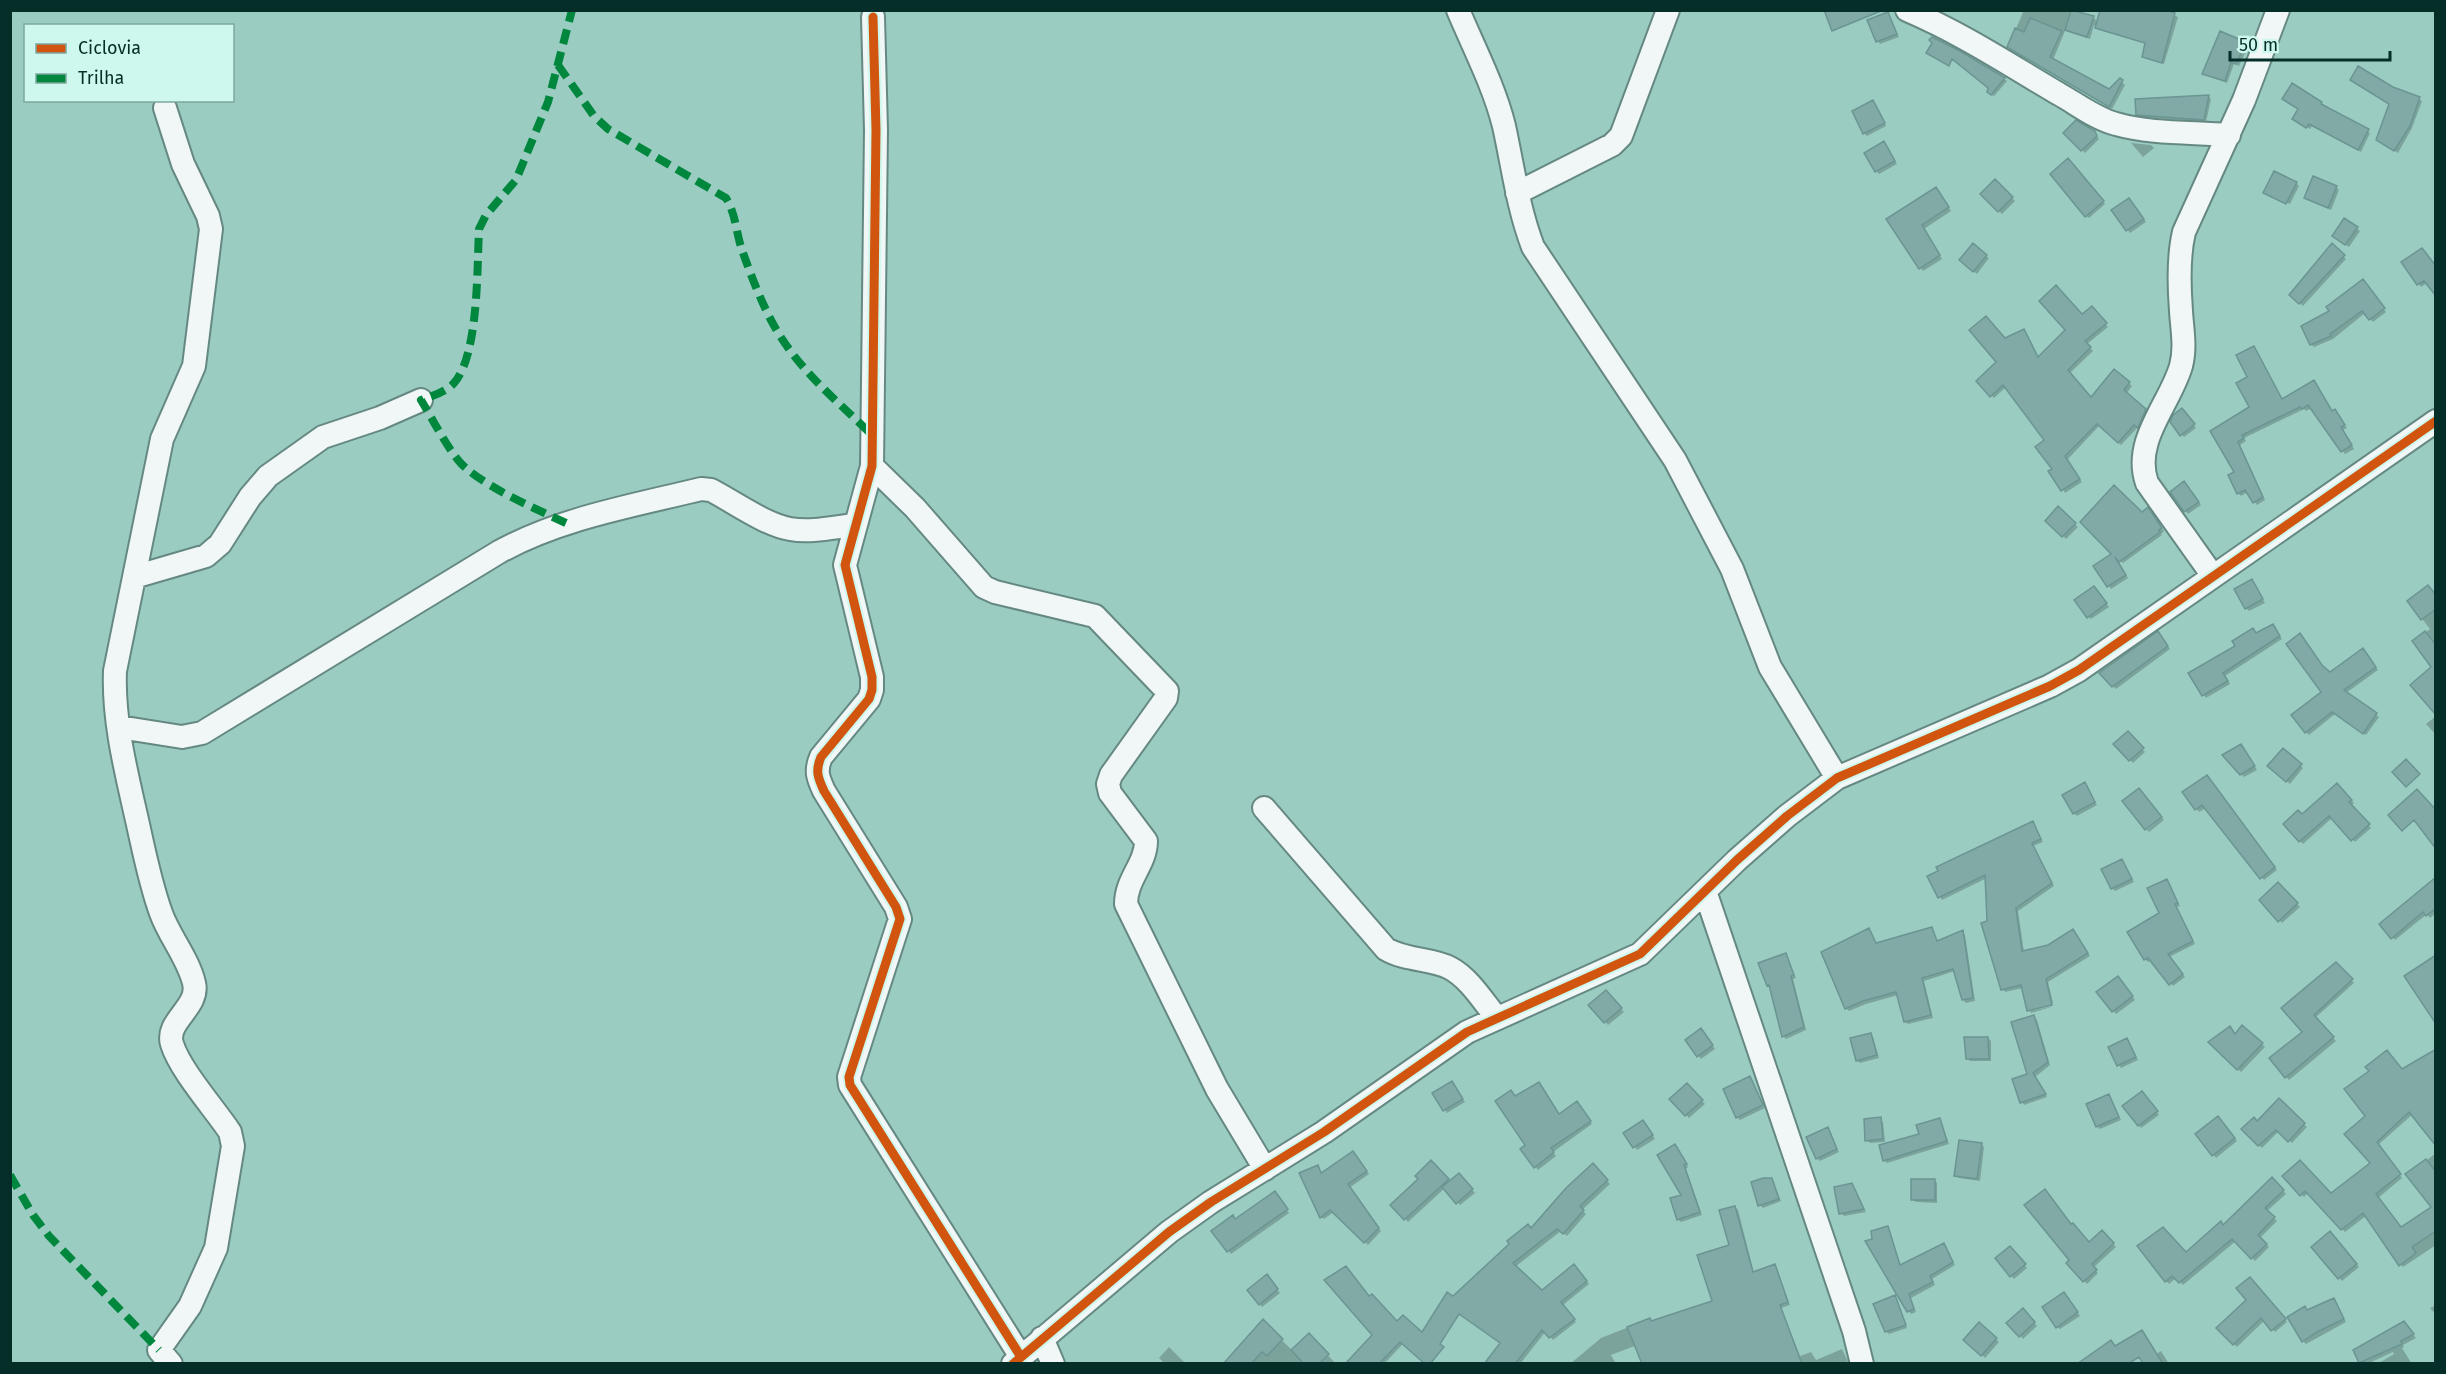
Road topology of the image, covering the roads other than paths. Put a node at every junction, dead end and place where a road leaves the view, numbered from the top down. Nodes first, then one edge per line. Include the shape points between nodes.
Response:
1 (1458, 10) edge
2 (1668, 10) edge
3 (1907, 10) edge
4 (2278, 10) edge
5 (873, 17) dead end
6 (165, 108) dead end
7 (2229, 135) junction
8 (1517, 193) junction
9 (421, 400) dead end
10 (2436, 421) edge
11 (872, 466) junction
12 (855, 525) junction
13 (2214, 576) junction
14 (134, 577) junction
15 (119, 727) junction
16 (1837, 778) junction
17 (1264, 808) dead end
18 (1705, 891) junction
19 (1496, 1017) junction
20 (1265, 1169) junction
21 (1042, 1338) junction
22 (1017, 1360) edge
23 (171, 1364) edge
24 (1053, 1364) edge
25 (1863, 1364) edge

1 - 8 street via 1494,95
2 - 8 street via 1621,135 1612,145
3 - 7 street via 1947,27 2114,124
4 - 7 street
5 - 11 street via 876,141
6 - 14 street via 183,164 211,229 194,366 162,439
7 - 13 street via 2184,232 2180,249 2182,361 2176,382 2147,437 2143,470 2147,483
8 - 16 street via 1533,247 1675,460 1732,569 1770,667
9 - 14 street via 323,437 268,476 250,496 220,544 206,556
10 - 13 street
11 - 12 street
11 - 20 street via 915,508 984,587 1095,616 1167,691 1108,784 1110,793 1146,842 1146,850 1126,890 1126,904 1217,1089
12 - 15 street via 789,529 711,490 701,489 566,523 499,552 202,733 182,736
12 - 22 street via 845,565 872,690 816,767 824,791 900,919 850,1070 850,1085
13 - 16 street via 2050,686
14 - 15 street via 115,671
15 - 23 street via 153,890 194,981 193,999 172,1031 172,1043 180,1061 230,1132 233,1146 216,1248 190,1306 159,1350
16 - 18 street via 1787,816
17 - 19 street via 1386,949 1449,968 1463,978
18 - 19 street via 1640,954
18 - 25 street
19 - 20 street via 1467,1032
20 - 21 street via 1169,1232
21 - 22 street
21 - 24 street

